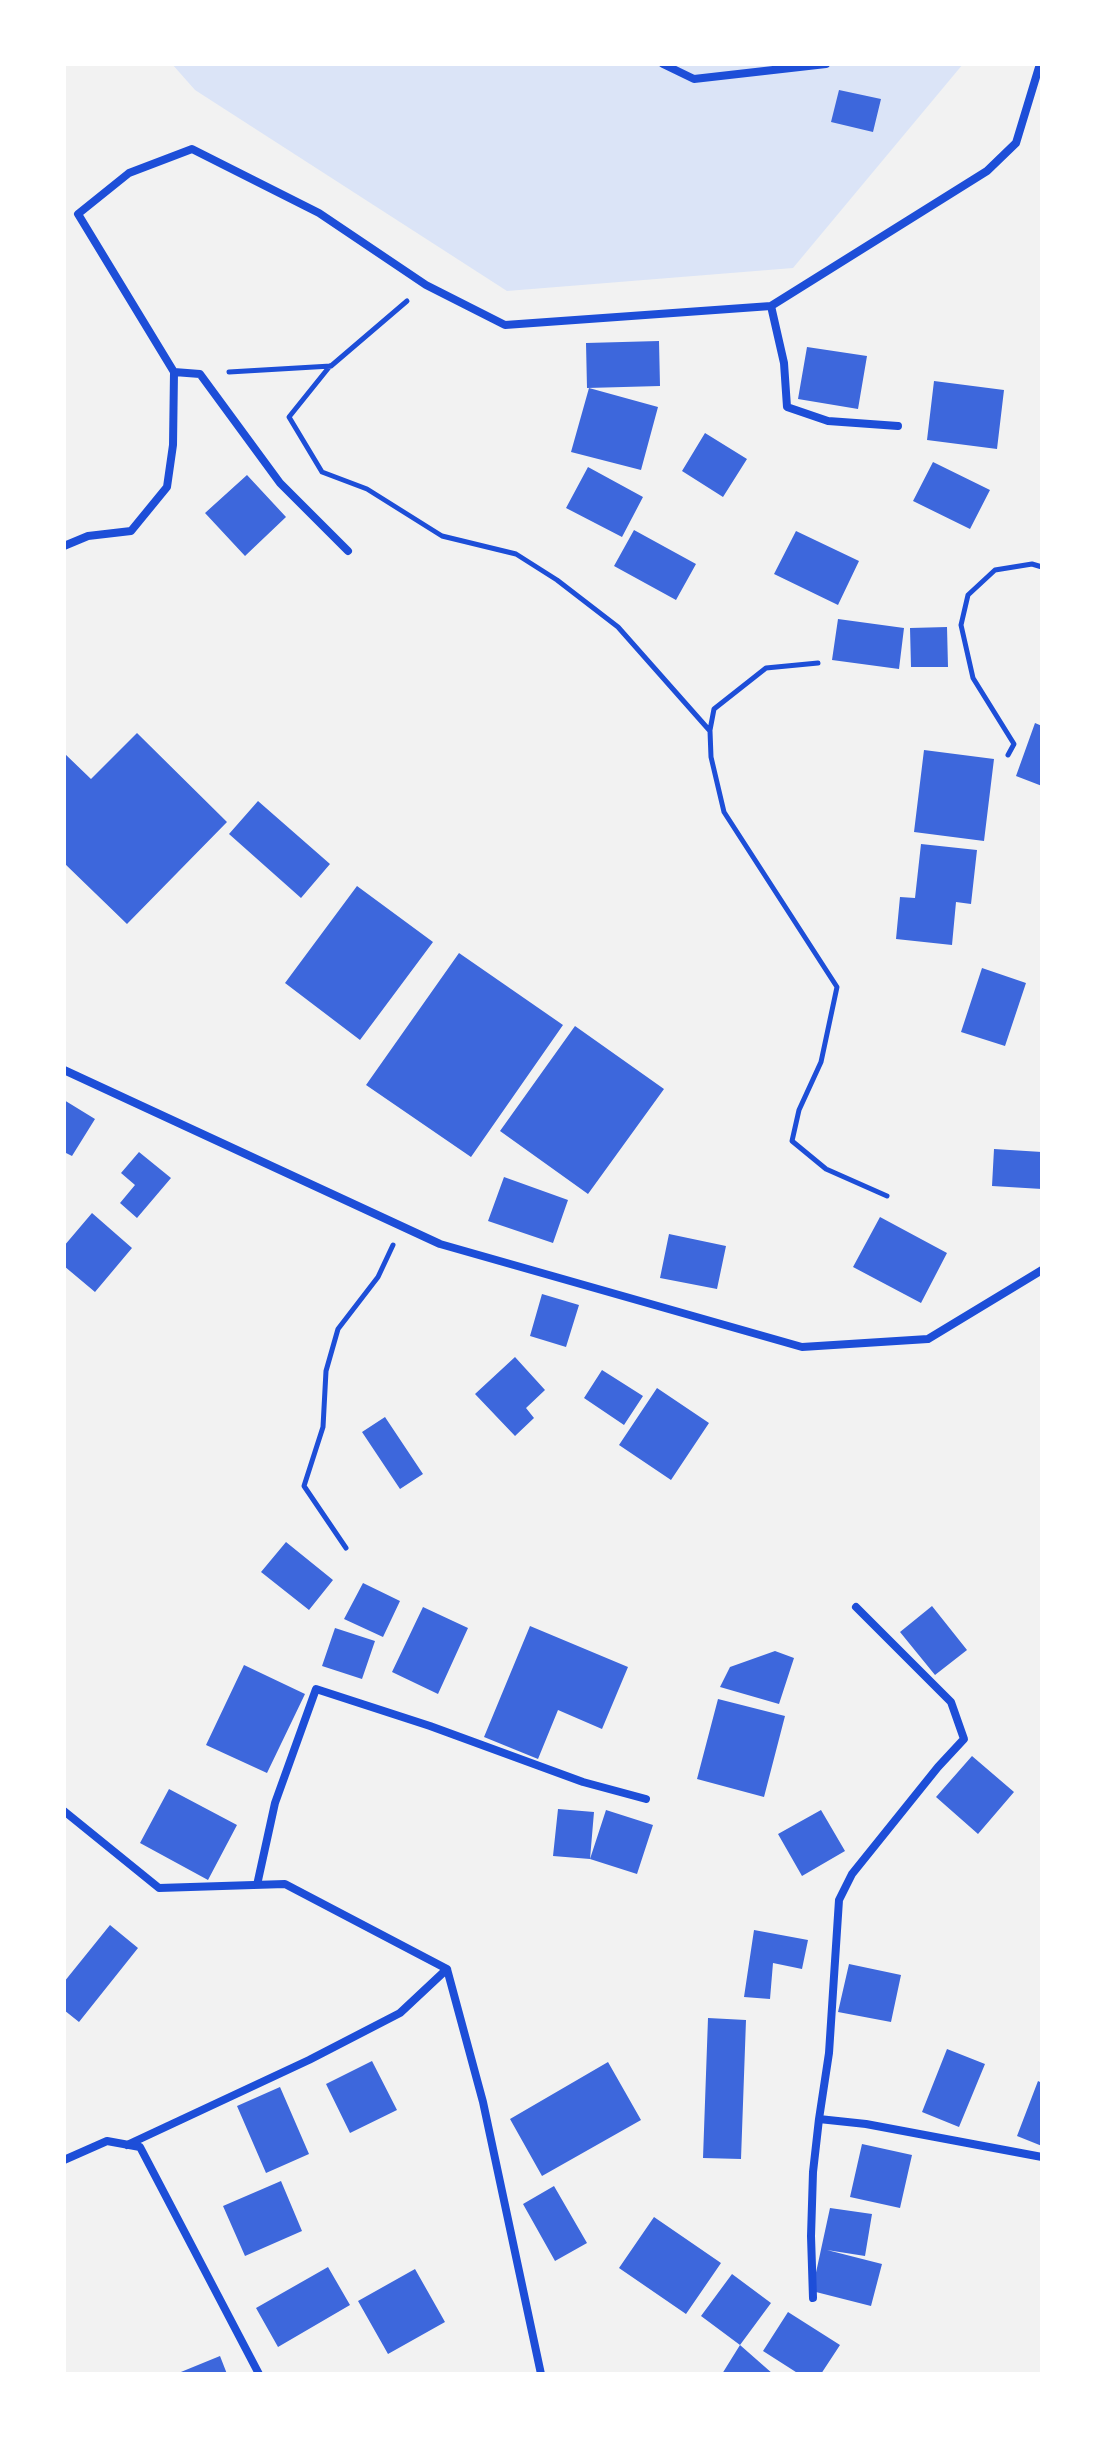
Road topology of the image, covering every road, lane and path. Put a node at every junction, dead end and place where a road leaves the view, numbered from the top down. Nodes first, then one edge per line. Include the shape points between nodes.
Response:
1 (663, 64) edge
2 (826, 64) edge
3 (1040, 64) edge
4 (426, 285) junction
5 (771, 306) junction
6 (330, 366) junction
7 (174, 372) junction
8 (200, 374) junction
9 (898, 426) dead end
10 (64, 546) edge
11 (348, 551) dead end
12 (1042, 567) edge
13 (818, 663) dead end
14 (710, 731) junction
15 (1008, 755) dead end
16 (64, 1070) edge
17 (887, 1196) dead end
18 (402, 1226) junction
19 (1042, 1270) edge
20 (346, 1548) dead end
21 (856, 1607) dead end
22 (646, 1799) dead end
23 (64, 1811) edge
24 (257, 1885) junction
25 (447, 1969) junction
26 (819, 2119) junction
27 (127, 2145) junction
28 (1042, 2157) edge
29 (64, 2160) edge
30 (813, 2298) dead end
31 (259, 2374) edge
32 (541, 2374) edge

1 - 2 street via 694,79
3 - 5 street via 1016,143 987,171
4 - 5 street via 505,325
4 - 6 path
4 - 7 street via 319,213 192,149 129,173 78,214
5 - 9 street via 787,407 828,421
6 - 8 path
6 - 14 path via 289,417 322,472 367,489 442,536 516,554 557,580 618,627
7 - 8 street
7 - 10 street via 167,487 131,531 88,536
8 - 11 street via 280,483
12 - 15 path via 995,570 968,595 961,625 973,678 1014,744
13 - 14 path via 766,668 714,709
14 - 17 path via 724,812 837,987 821,1062 799,1110 792,1141 826,1169
16 - 18 street
18 - 19 street via 440,1244 802,1347 928,1339
18 - 20 path via 378,1277 338,1329 326,1371 323,1427 304,1486
21 - 26 street via 951,1702 964,1739 852,1874 839,1900
22 - 24 street via 316,1689 275,1803
23 - 24 street via 159,1888
24 - 25 street via 285,1884
25 - 27 street via 400,2013
25 - 32 street via 483,2102
26 - 28 street
26 - 30 street via 811,2223
27 - 29 street via 107,2141
27 - 31 street via 140,2147

